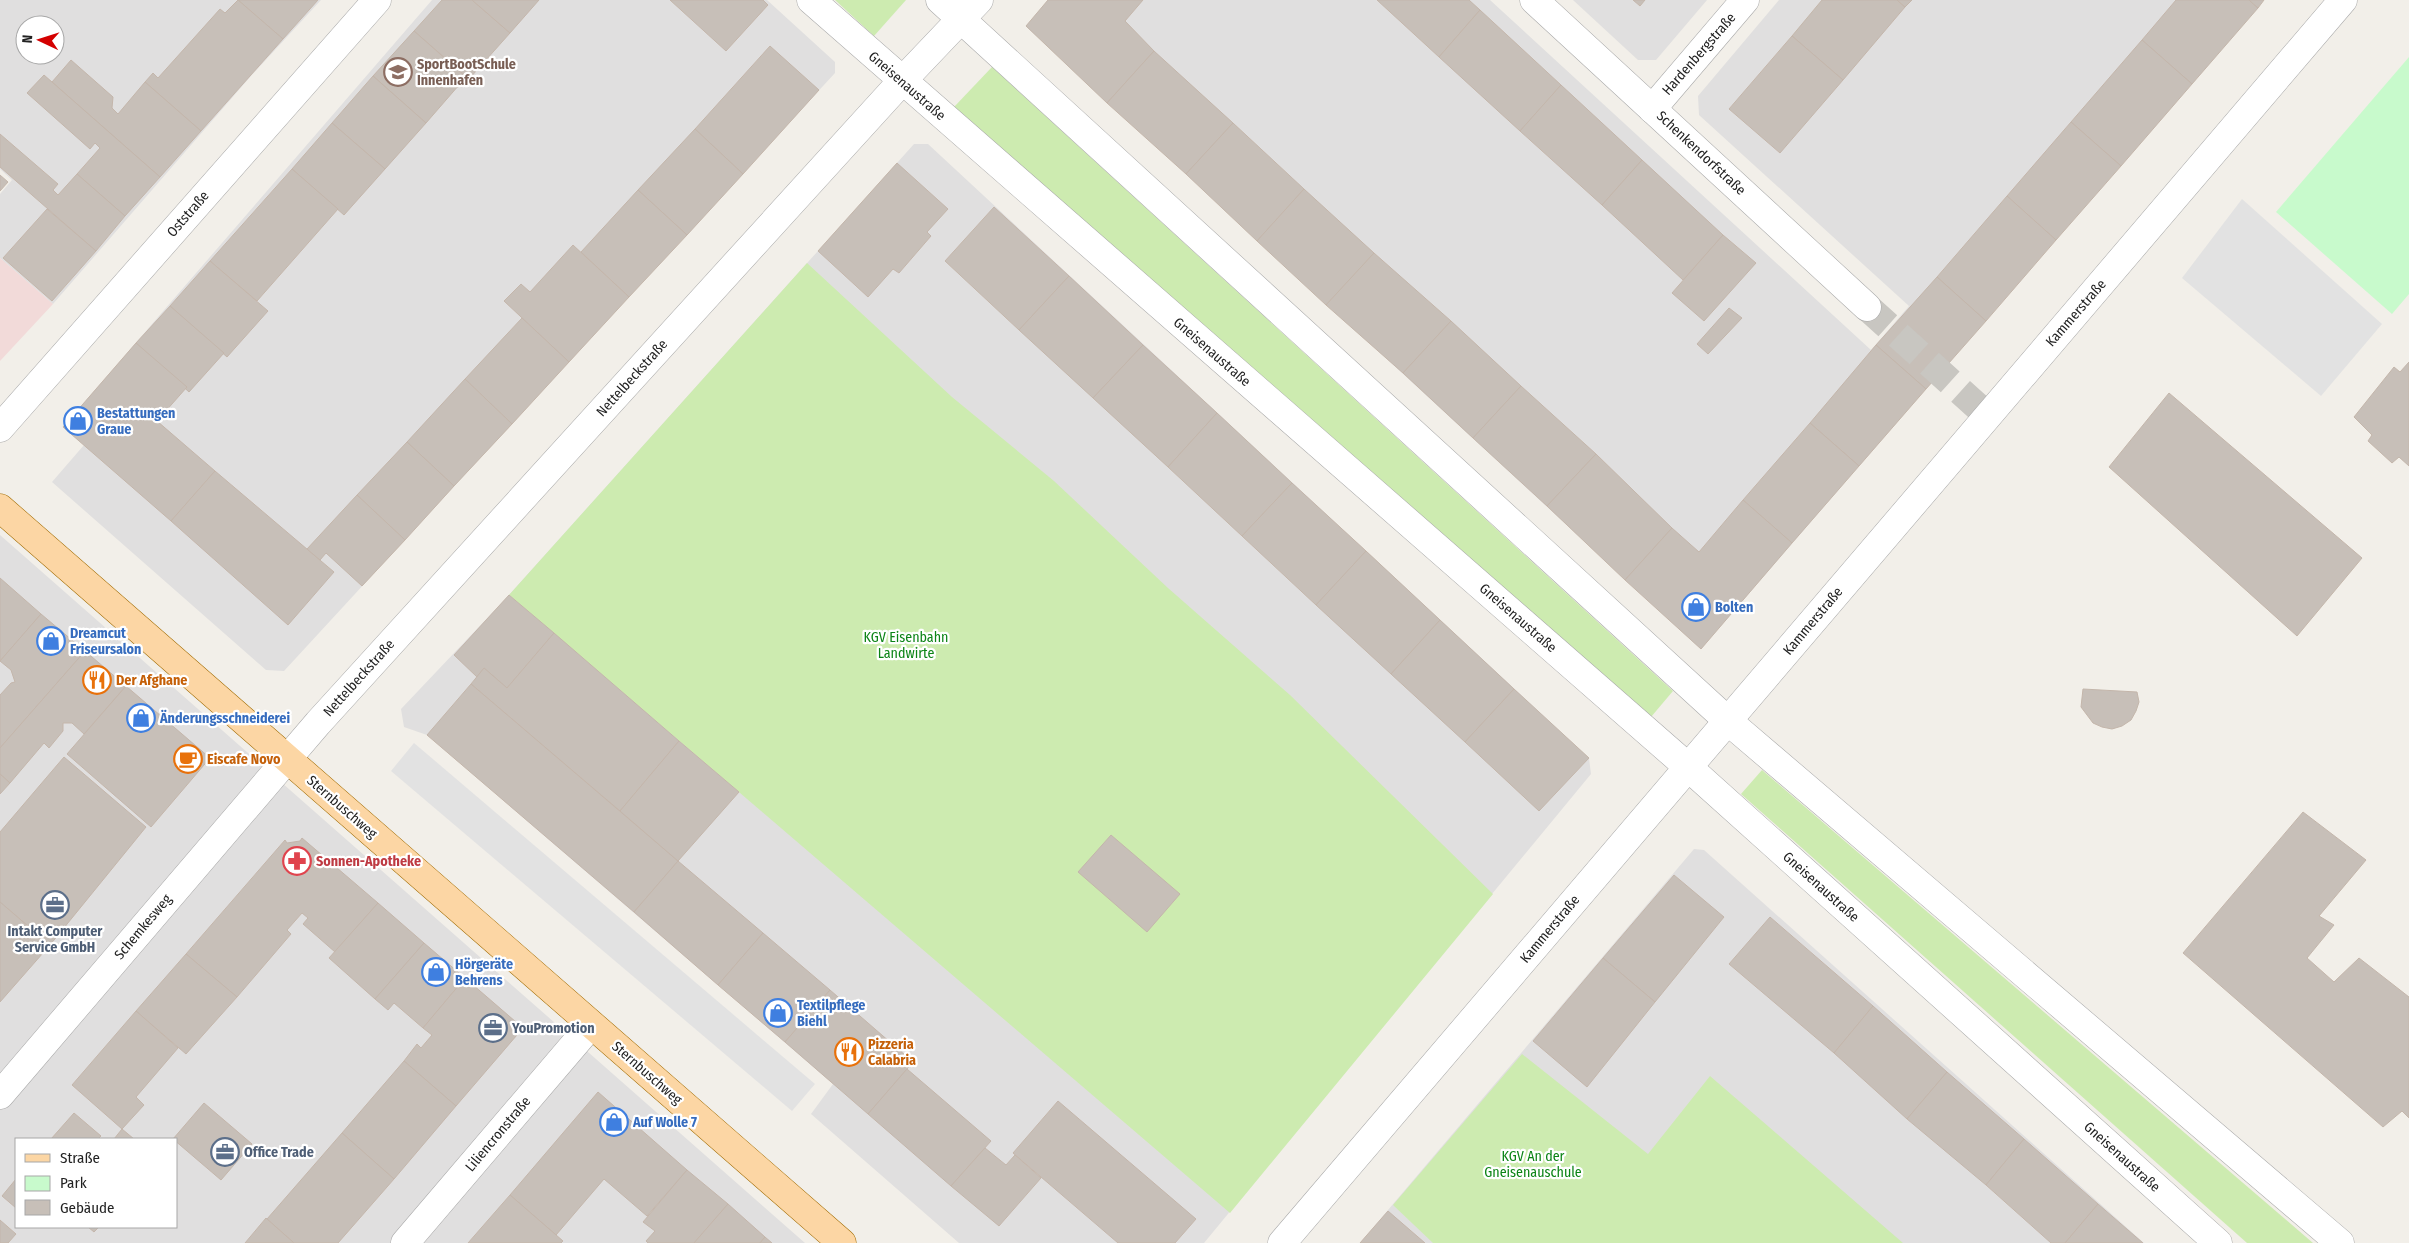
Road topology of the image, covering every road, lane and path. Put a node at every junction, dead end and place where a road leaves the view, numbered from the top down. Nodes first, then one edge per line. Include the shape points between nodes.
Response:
1 (377, 0) edge
2 (811, 0) edge
3 (940, 0) edge
4 (1534, 0) edge
5 (1745, 0) edge
6 (2343, 0) edge
7 (970, 10) edge
8 (902, 81) junction
9 (1652, 108) junction
10 (1867, 307) tunnel mouth
11 (0, 428) edge
12 (0, 508) edge
13 (1728, 720) junction
14 (286, 759) junction
15 (1688, 768) junction
16 (591, 1025) junction
17 (0, 1095) edge
18 (406, 1243) edge
19 (842, 1243) edge
20 (1282, 1243) edge
21 (2218, 1243) edge
22 (2340, 1243) edge

1 - 11 street, Oststraße
2 - 8 street, Gneisenaustraße
3 - 7 street
4 - 9 street, Schenkendorfstraße
5 - 9 street, Hardenbergstraße
6 - 13 street, Kammerstraße
7 - 8 street, Nettelbeckstraße
7 - 13 street
8 - 14 street, Nettelbeckstraße
8 - 15 street, Gneisenaustraße
9 - 10 street, Schenkendorfstraße
12 - 14 main road, Sternbuschweg
13 - 15 street, Kammerstraße
13 - 22 street
14 - 16 main road, Sternbuschweg
14 - 17 street, Schemkesweg
15 - 20 street, Kammerstraße
15 - 21 street, Gneisenaustraße
16 - 18 street, Liliencronstraße
16 - 19 main road, Sternbuschweg

